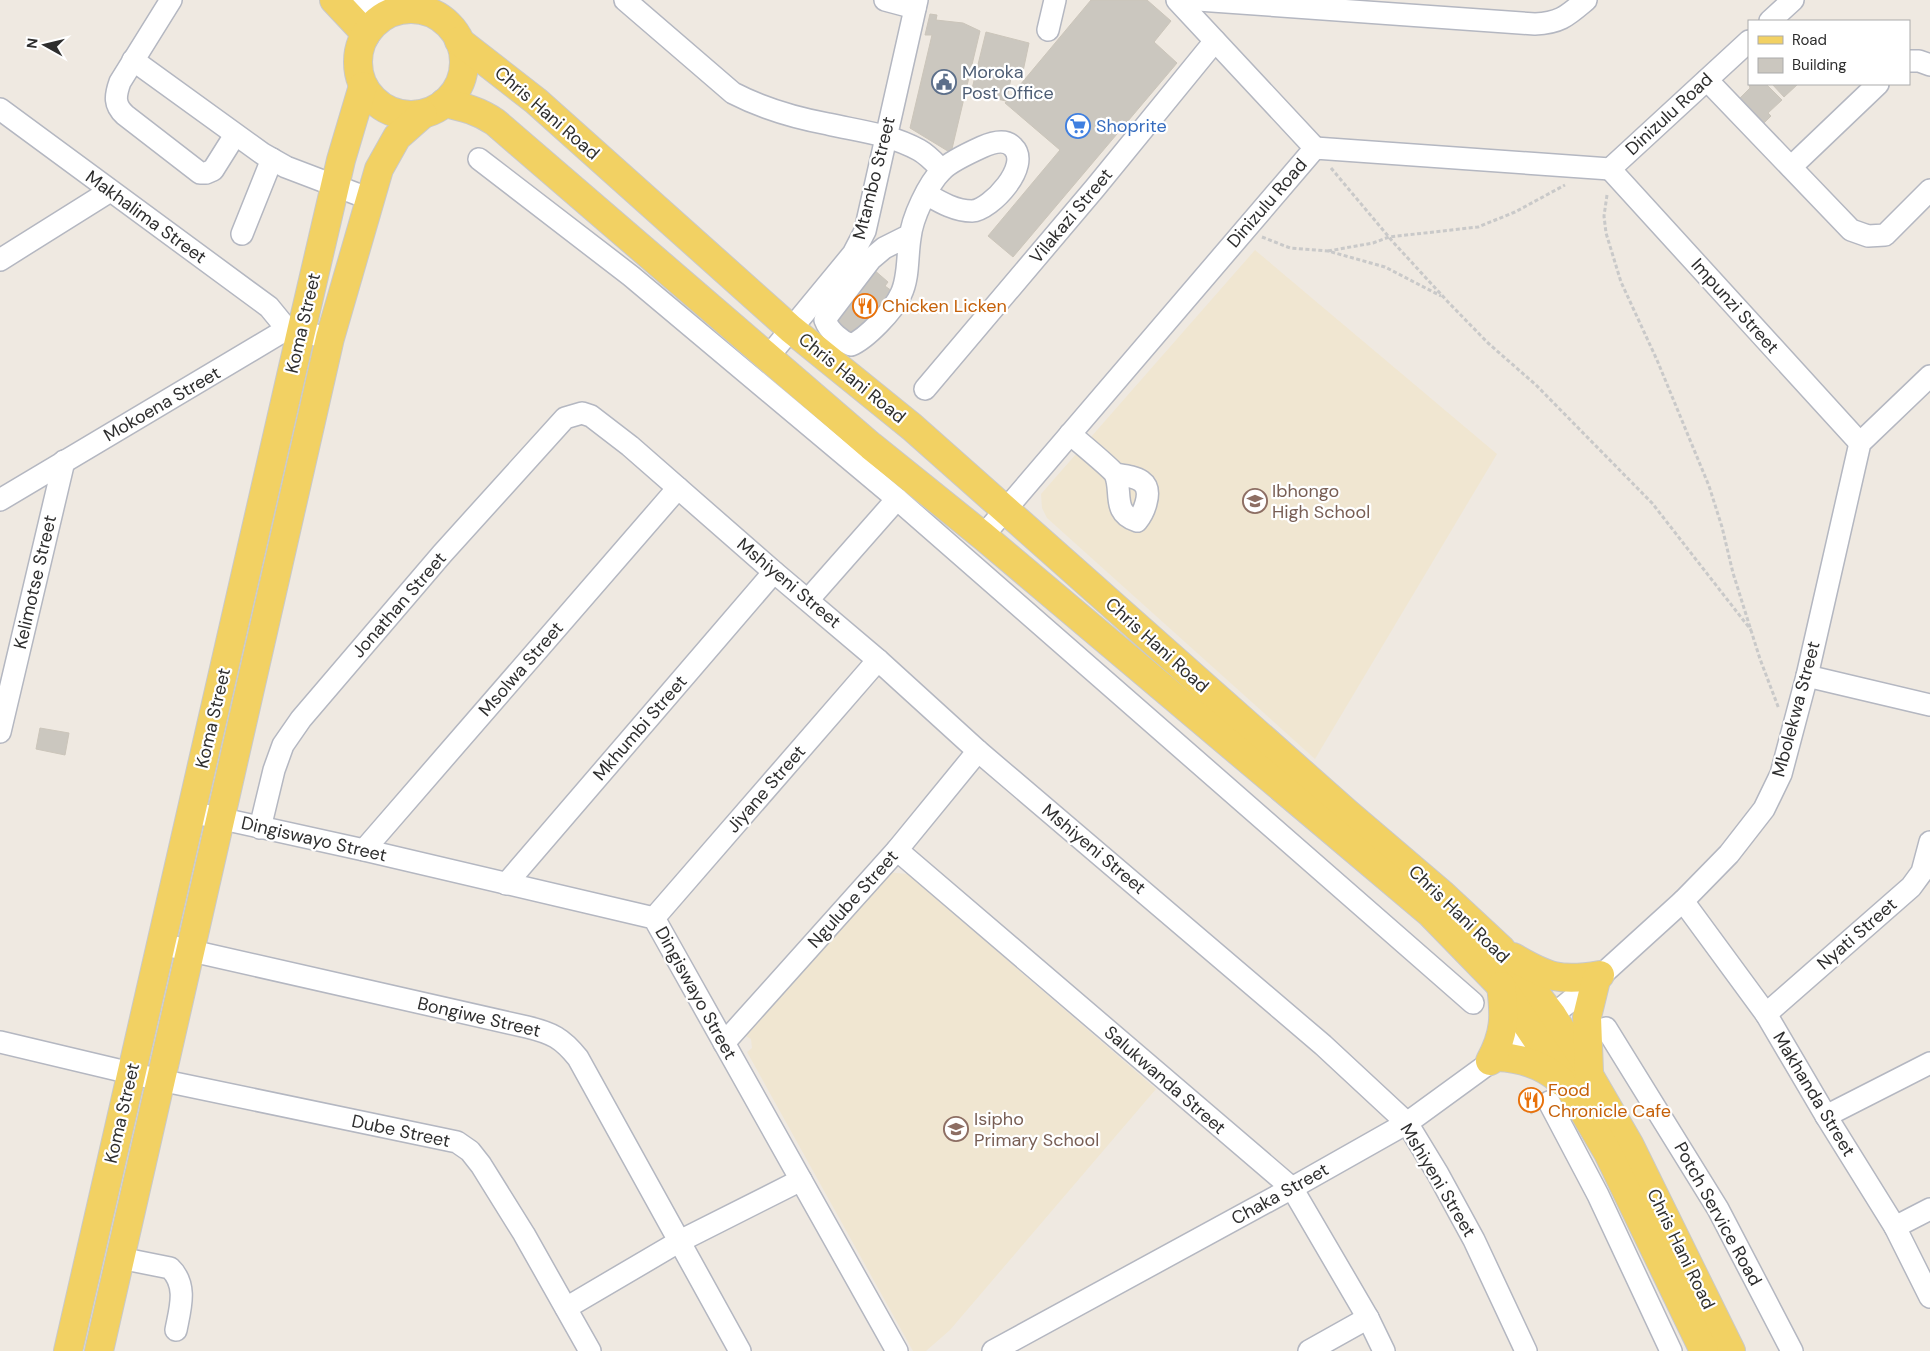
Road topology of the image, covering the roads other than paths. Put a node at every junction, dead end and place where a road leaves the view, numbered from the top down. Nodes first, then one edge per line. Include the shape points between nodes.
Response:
1 (171, 0) edge
2 (334, 0) edge
3 (356, 0) edge
4 (625, 0) edge
5 (885, 0) edge
6 (1055, 0) edge
7 (1176, 0) edge
8 (1198, 0) edge
9 (1586, 0) edge
10 (1793, 0) edge
11 (916, 4) edge
12 (394, 11) edge
13 (1771, 20) edge
14 (1048, 30) dead end
15 (459, 41) junction
16 (1215, 41) junction
17 (1748, 42) edge
18 (133, 60) junction
19 (1910, 61) edge
20 (1930, 64) edge
21 (1707, 80) junction
22 (1877, 85) edge
23 (363, 86) junction
24 (0, 109) edge
25 (433, 109) junction
26 (235, 135) junction
27 (885, 135) junction
28 (1314, 148) junction
29 (272, 159) junction
30 (479, 159) dead end
31 (1791, 167) junction
32 (1610, 169) junction
33 (942, 170) junction
34 (335, 187) junction
35 (1930, 190) edge
36 (110, 191) junction
37 (926, 194) junction
38 (370, 200) junction
39 (242, 234) dead end
40 (910, 235) junction
41 (0, 260) edge
42 (791, 328) junction
43 (294, 330) junction
44 (330, 338) junction
45 (768, 357) junction
46 (1930, 376) edge
47 (925, 389) dead end
48 (582, 413) joint
49 (1070, 434) junction
50 (1860, 442) junction
51 (64, 461) junction
52 (1115, 474) dead end
53 (678, 488) junction
54 (897, 499) junction
55 (0, 500) edge
56 (1006, 510) junction
57 (983, 536) junction
58 (774, 572) junction
59 (808, 600) junction
60 (878, 660) junction
61 (1807, 676) junction
62 (1930, 706) edge
63 (0, 732) edge
64 (978, 751) junction
65 (191, 812) junction
66 (220, 818) junction
67 (260, 828) junction
68 (1930, 842) edge
69 (364, 850) junction
70 (897, 850) junction
71 (506, 884) junction
72 (1683, 901) junction
73 (654, 918) junction
74 (161, 944) junction
75 (1501, 949) junction
76 (190, 950) junction
77 (1598, 978) junction
78 (1501, 986) junction
79 (1473, 1003) dead end
80 (1766, 1014) junction
81 (1542, 1023) junction
82 (1606, 1028) dead end
83 (0, 1042) edge
84 (724, 1043) junction
85 (1493, 1059) junction
86 (1930, 1063) edge
87 (132, 1073) junction
88 (160, 1080) junction
89 (1570, 1089) junction
90 (1826, 1116) junction
91 (1406, 1123) junction
92 (801, 1180) junction
93 (1292, 1188) junction
94 (1930, 1209) edge
95 (1896, 1226) junction
96 (680, 1241) junction
97 (120, 1258) junction
98 (1930, 1297) edge
99 (566, 1308) junction
100 (1368, 1318) junction
101 (176, 1330) dead end
102 (68, 1351) edge
103 (99, 1351) edge
104 (590, 1351) edge
105 (740, 1351) edge
106 (897, 1351) edge
107 (993, 1351) edge
108 (1309, 1351) edge
109 (1384, 1351) edge
110 (1526, 1351) edge
111 (1671, 1351) edge
112 (1704, 1351) edge
113 (1731, 1351) edge
114 (1792, 1351) edge

1 - 18 street
2 - 12 main road
3 - 12 street
4 - 27 street via 733,93 825,124
5 - 11 street
6 - 14 street
7 - 16 street
8 - 9 street via 1549,24 1562,20
10 - 13 street
11 - 27 street, Mtambo Street
12 - 15 main road via 442,20
12 - 23 main road via 359,51 358,69
15 - 25 main road via 463,58 456,90
15 - 42 main road, Chris Hani Road via 536,101
16 - 28 street
16 - 47 street, Vilakazi Street
17 - 21 street, Dinizulu Road
18 - 26 street
18 - 26 street via 117,89 119,109 190,166 200,173 213,170
19 - 20 street
21 - 31 street
21 - 32 street, Dinizulu Road
22 - 31 street
23 - 25 main road via 374,101 388,110 405,115
23 - 34 main road, Koma Street
24 - 36 street, Makhalima Street
25 - 38 main road, Koma Street via 397,137 379,169
25 - 45 main road, Chris Hani Road via 469,108 495,122
26 - 29 street
27 - 33 street via 920,151
27 - 42 street, Mtambo Street via 865,230 854,254
28 - 32 street, Dinizulu Road
28 - 49 street, Dinizulu Road
29 - 34 street
29 - 39 street
30 - 54 street via 631,276
31 - 35 street via 1852,230 1868,236 1885,235
32 - 50 street, Impunzi Street
33 - 37 street
33 - 37 street via 991,143 1004,142 1014,147 1018,155 1017,169 1004,188 991,203 973,211 942,203
34 - 38 street
34 - 43 main road, Koma Street
36 - 41 street
36 - 43 street, Makhalima Street via 269,307
37 - 40 street
38 - 44 main road, Koma Street
40 - 40 street via 884,248 871,259 829,314 828,326 845,342 851,345 862,338 901,294
42 - 45 street, Mtambo Street
42 - 56 main road, Chris Hani Road via 912,427
43 - 44 street
43 - 51 street, Mokoena Street
43 - 65 main road, Koma Street
44 - 66 main road, Koma Street
45 - 57 main road, Chris Hani Road
46 - 50 street
48 - 53 street, Mshiyeni Street via 602,422
48 - 67 street, Jonathan Street via 566,418 499,490 302,719 283,745
49 - 52 street
49 - 56 street, Dinizulu Road
50 - 61 street, Mbolekwa Street
51 - 55 street, Mokoena Street
51 - 63 street, Kelimotse Street
53 - 58 street, Mshiyeni Street
53 - 69 street, Msolwa Street
54 - 59 street
54 - 79 street
56 - 57 street, Dinizulu Road
56 - 75 main road, Chris Hani Road
57 - 78 main road, Chris Hani Road via 1430,913
58 - 59 street, Mshiyeni Street
58 - 71 street, Mkhumbi Street
59 - 60 street, Mshiyeni Street
60 - 64 street, Mshiyeni Street
60 - 73 street, Jiyane Street
61 - 62 street
61 - 72 street, Mbolekwa Street via 1781,774 1764,809 1729,854
64 - 70 street, Ngulube Street
64 - 91 street, Mshiyeni Street via 1323,1045
65 - 66 street, Dingiswayo Street
65 - 74 main road, Koma Street
66 - 67 street, Dingiswayo Street
66 - 76 main road, Koma Street
67 - 69 street, Dingiswayo Street
68 - 80 street, Nyati Street via 1922,872 1911,887
69 - 71 street, Dingiswayo Street
70 - 84 street, Ngulube Street
70 - 93 street, Salukwanda Street
71 - 73 street, Dingiswayo Street
72 - 77 street, Mbolekwa Street
72 - 80 street, Makhanda Street
73 - 84 street, Dingiswayo Street
74 - 76 street, Bongiwe Street
74 - 87 main road, Koma Street
75 - 77 main road via 1545,975 1562,979
75 - 81 main road, Chris Hani Road
76 - 88 main road, Koma Street
76 - 96 street, Bongiwe Street via 527,1027 559,1038 578,1058
77 - 81 street, Mbolekwa Street
77 - 89 main road
78 - 81 main road, Chris Hani Road
78 - 85 main road via 1503,1028
80 - 90 street, Makhanda Street
81 - 85 street, Chaka Street
81 - 89 main road, Chris Hani Road
82 - 114 street, Potch Service Road via 1718,1209
83 - 87 street, Dube Street
84 - 92 street, Dingiswayo Street
85 - 89 main road via 1514,1058 1535,1064
85 - 91 street, Chaka Street
86 - 90 street
87 - 88 street, Dube Street
87 - 102 main road, Koma Street
88 - 97 main road, Koma Street
88 - 99 street, Dube Street via 457,1142 481,1165
89 - 111 street via 1598,1195
89 - 112 main road, Chris Hani Road via 1608,1153
89 - 113 main road, Chris Hani Road via 1629,1144
90 - 95 street, Makhanda Street
91 - 93 street, Chaka Street
91 - 110 street, Mshiyeni Street via 1474,1240
92 - 96 street
92 - 106 street, Dingiswayo Street
93 - 100 street, Salukwanda Street
93 - 107 street, Chaka Street
94 - 95 street
95 - 98 street, Makhanda Street
96 - 99 street
96 - 105 street, Bongiwe Street
97 - 101 street via 170,1268 175,1273 182,1300
97 - 103 main road, Koma Street
99 - 104 street, Dube Street
100 - 108 street
100 - 109 street, Salukwanda Street

